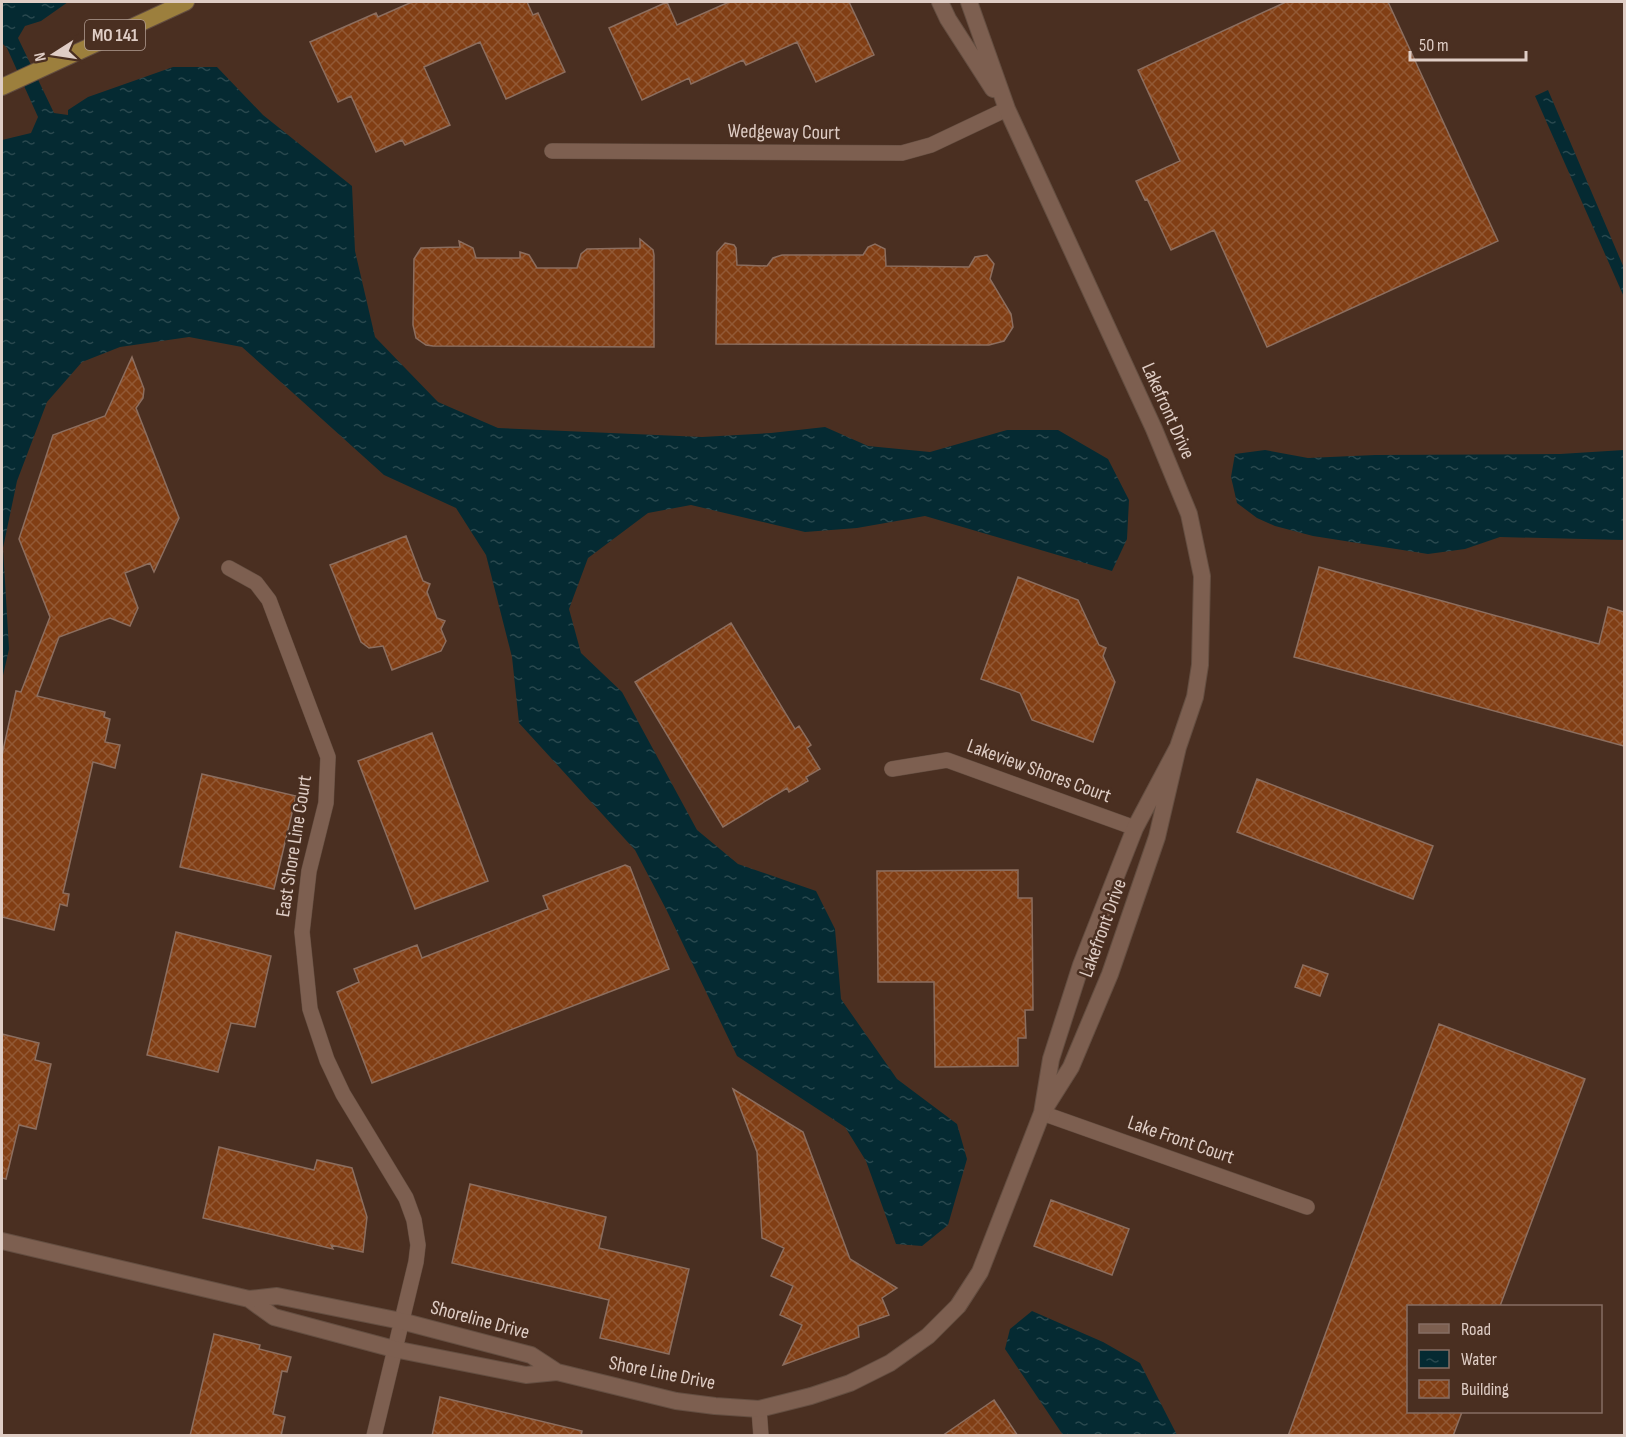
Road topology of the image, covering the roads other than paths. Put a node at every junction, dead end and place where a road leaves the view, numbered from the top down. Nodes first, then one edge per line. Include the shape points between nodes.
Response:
1 (186, 2) edge
2 (940, 2) edge
3 (969, 2) edge
4 (6, 85) edge
5 (1007, 109) junction
6 (552, 151) dead end
7 (229, 568) dead end
8 (1178, 747) junction
9 (892, 769) dead end
10 (1135, 828) junction
11 (1042, 1113) junction
12 (1307, 1207) dead end
13 (2, 1241) edge
14 (249, 1299) junction
15 (401, 1320) junction
16 (394, 1349) junction
17 (557, 1372) junction
18 (759, 1409) junction
19 (374, 1436) edge
20 (761, 1436) edge

1 - 4 highway, MO 141
2 - 5 street, Lakefront Drive
3 - 5 street, Lakefront Drive
5 - 6 street, Wedgeway Court via 931,145 902,153
5 - 8 street, Lakefront Drive via 1189,514 1202,576 1203,636 1195,697
7 - 15 street, East Shore Line Court via 256,583 269,600 328,757 326,803 304,898 305,981 327,1060 343,1094 406,1197 414,1220 417,1253
8 - 10 street, Lakefront Drive
8 - 11 street, Lakefront Drive via 1157,837 1134,910 1071,1067
9 - 10 street, Lakeview Shores Court via 947,760
10 - 11 street, Lakefront Drive via 1081,965 1051,1059
11 - 12 street, Lake Front Court
11 - 18 street, Lakefront Drive via 980,1272 958,1306 928,1336 850,1383
13 - 14 street, Shoreline Drive
14 - 15 street, Shoreline Drive via 277,1296
14 - 16 street, Shoreline Drive via 273,1317
15 - 16 street, East Shore Line Court
15 - 17 street, Shoreline Drive via 531,1355
16 - 17 street, Shoreline Drive via 526,1375
16 - 19 street, East Shore Line Court
17 - 18 street, Shore Line Drive via 675,1401
18 - 20 street

